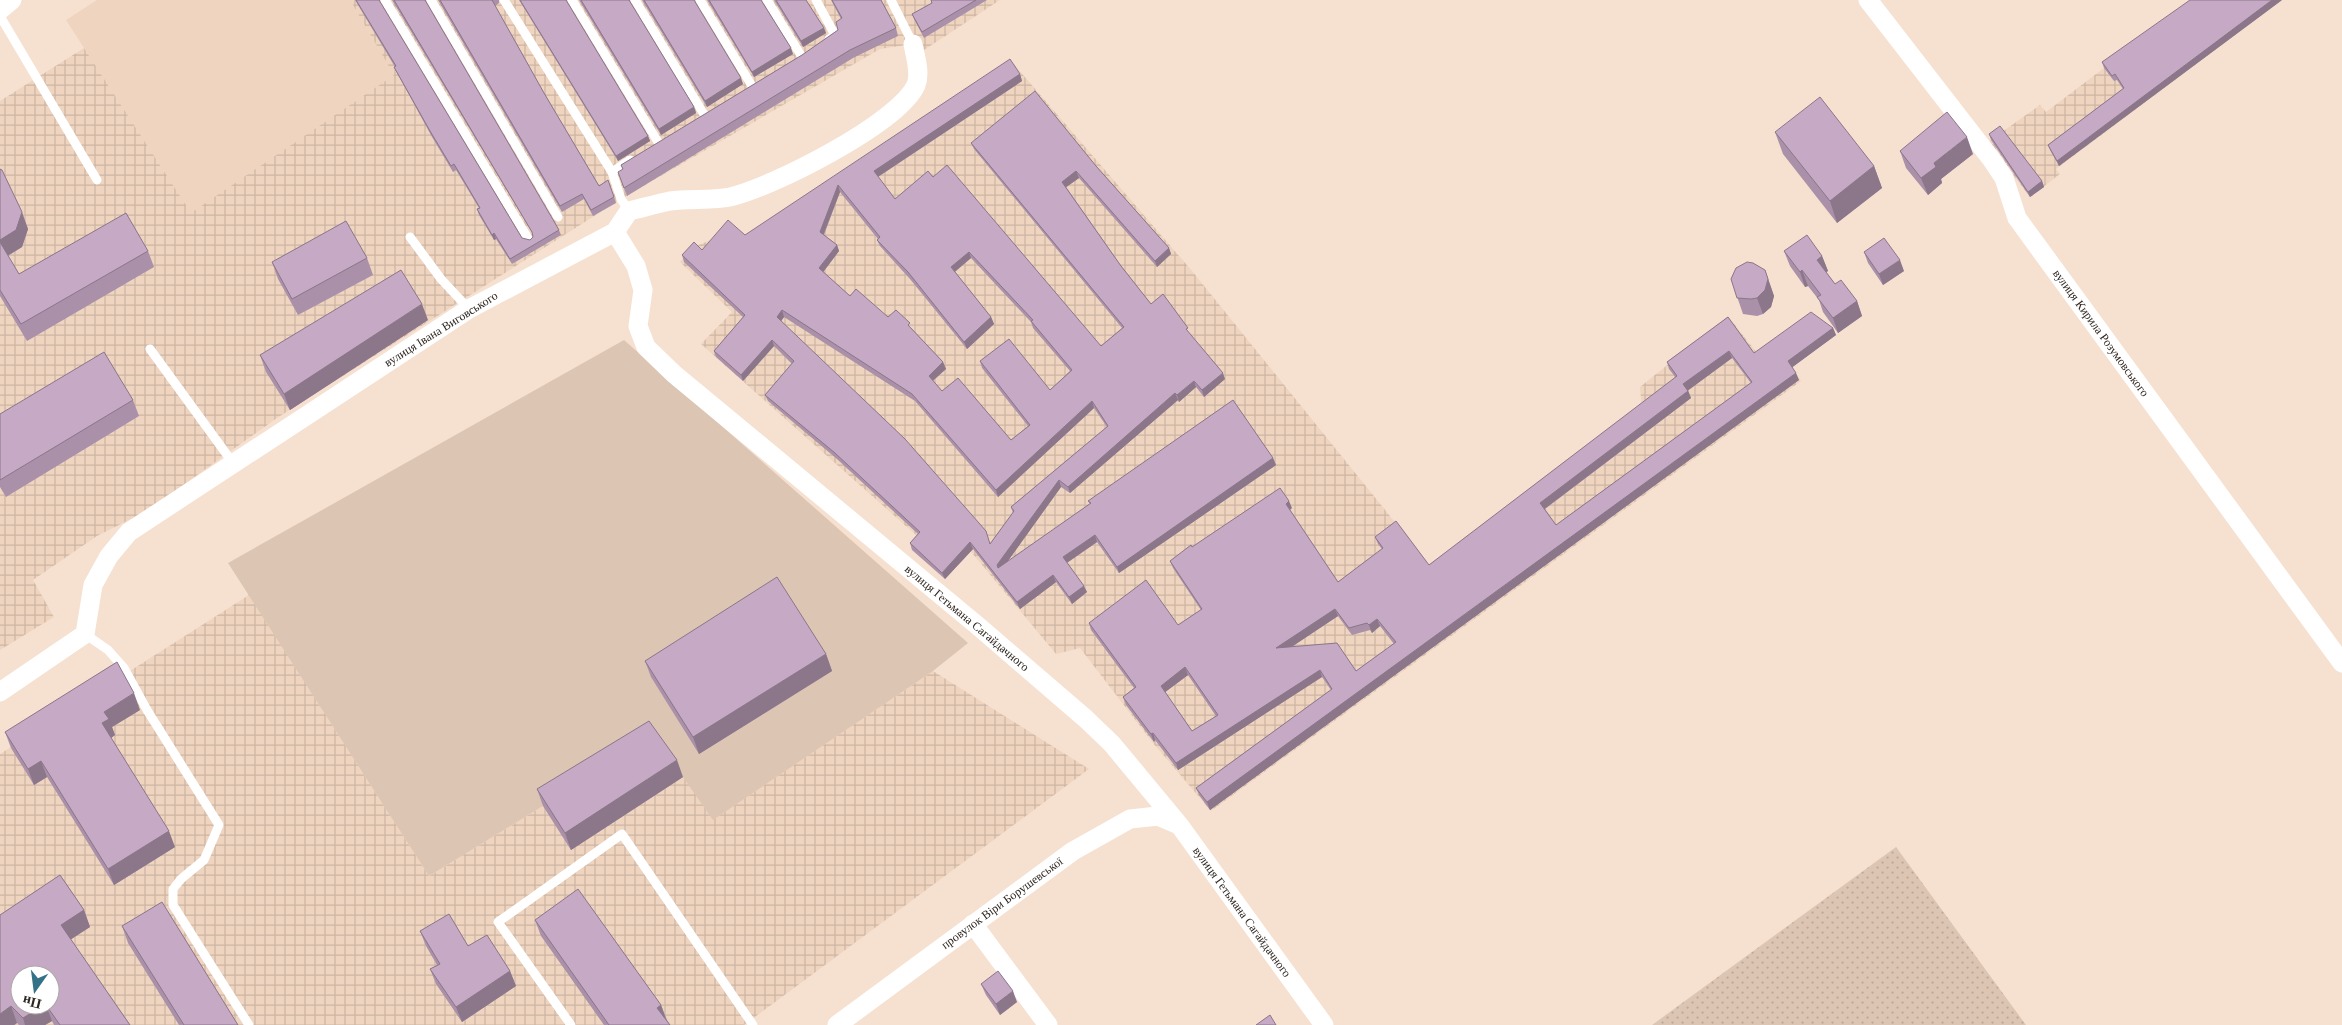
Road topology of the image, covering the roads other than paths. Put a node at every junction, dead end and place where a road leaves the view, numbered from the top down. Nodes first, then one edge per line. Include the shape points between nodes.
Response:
1 (12, 0) edge
2 (385, 0) edge
3 (431, 0) edge
4 (504, 0) edge
5 (572, 0) edge
6 (635, 0) edge
7 (700, 0) edge
8 (767, 0) edge
9 (816, 0) edge
10 (892, 0) edge
11 (1868, 0) edge
12 (0, 10) edge
13 (0, 16) edge
14 (913, 44) joint
15 (819, 46) edge
16 (810, 51) edge
17 (752, 86) edge
18 (705, 115) edge
19 (658, 142) edge
20 (635, 157) edge
21 (612, 172) junction
22 (97, 180) dead end
23 (629, 211) junction
24 (558, 217) dead end
25 (615, 232) junction
26 (410, 237) dead end
27 (529, 240) edge
28 (469, 309) junction
29 (150, 349) dead end
30 (233, 463) junction
31 (85, 634) junction
32 (2342, 663) edge
33 (0, 692) edge
34 (1180, 826) junction
35 (973, 924) junction
36 (249, 1025) edge
37 (571, 1025) edge
38 (753, 1025) edge
39 (837, 1025) edge
40 (1048, 1025) edge
41 (1324, 1025) edge

1 - 12 street
2 - 27 lane
3 - 24 lane
4 - 21 lane
5 - 19 lane
6 - 18 lane
7 - 17 lane
8 - 16 lane via 798,59
9 - 15 lane via 835,35
10 - 14 lane
11 - 32 street, вулиця Кирила Розумовського via 1992,160 2004,178 2017,218
13 - 22 lane
14 - 23 street via 918,73 917,84 909,96 891,114 839,147 759,189 728,198 670,201
20 - 21 lane
21 - 23 lane via 621,199
23 - 25 street, вулиця Івана Виговського
25 - 28 street, вулиця Івана Виговського
25 - 34 street, вулиця Гетьмана Сагайдачного via 636,266 643,290 638,326 646,347 674,374 1086,719 1134,768
26 - 28 lane via 441,279
28 - 30 street, вулиця Івана Виговського
29 - 30 lane
30 - 31 street, вулиця Івана Виговського via 130,532 109,556 94,585
31 - 33 street
31 - 36 lane via 108,650 124,668 219,825 204,860 173,889 173,905
34 - 35 street, провулок Віри Борушевської via 1158,816 1130,819 1073,852
34 - 41 street, вулиця Гетьмана Сагайдачного
35 - 39 street, провулок Віри Борушевської
35 - 40 street
37 - 38 lane via 498,922 622,834

